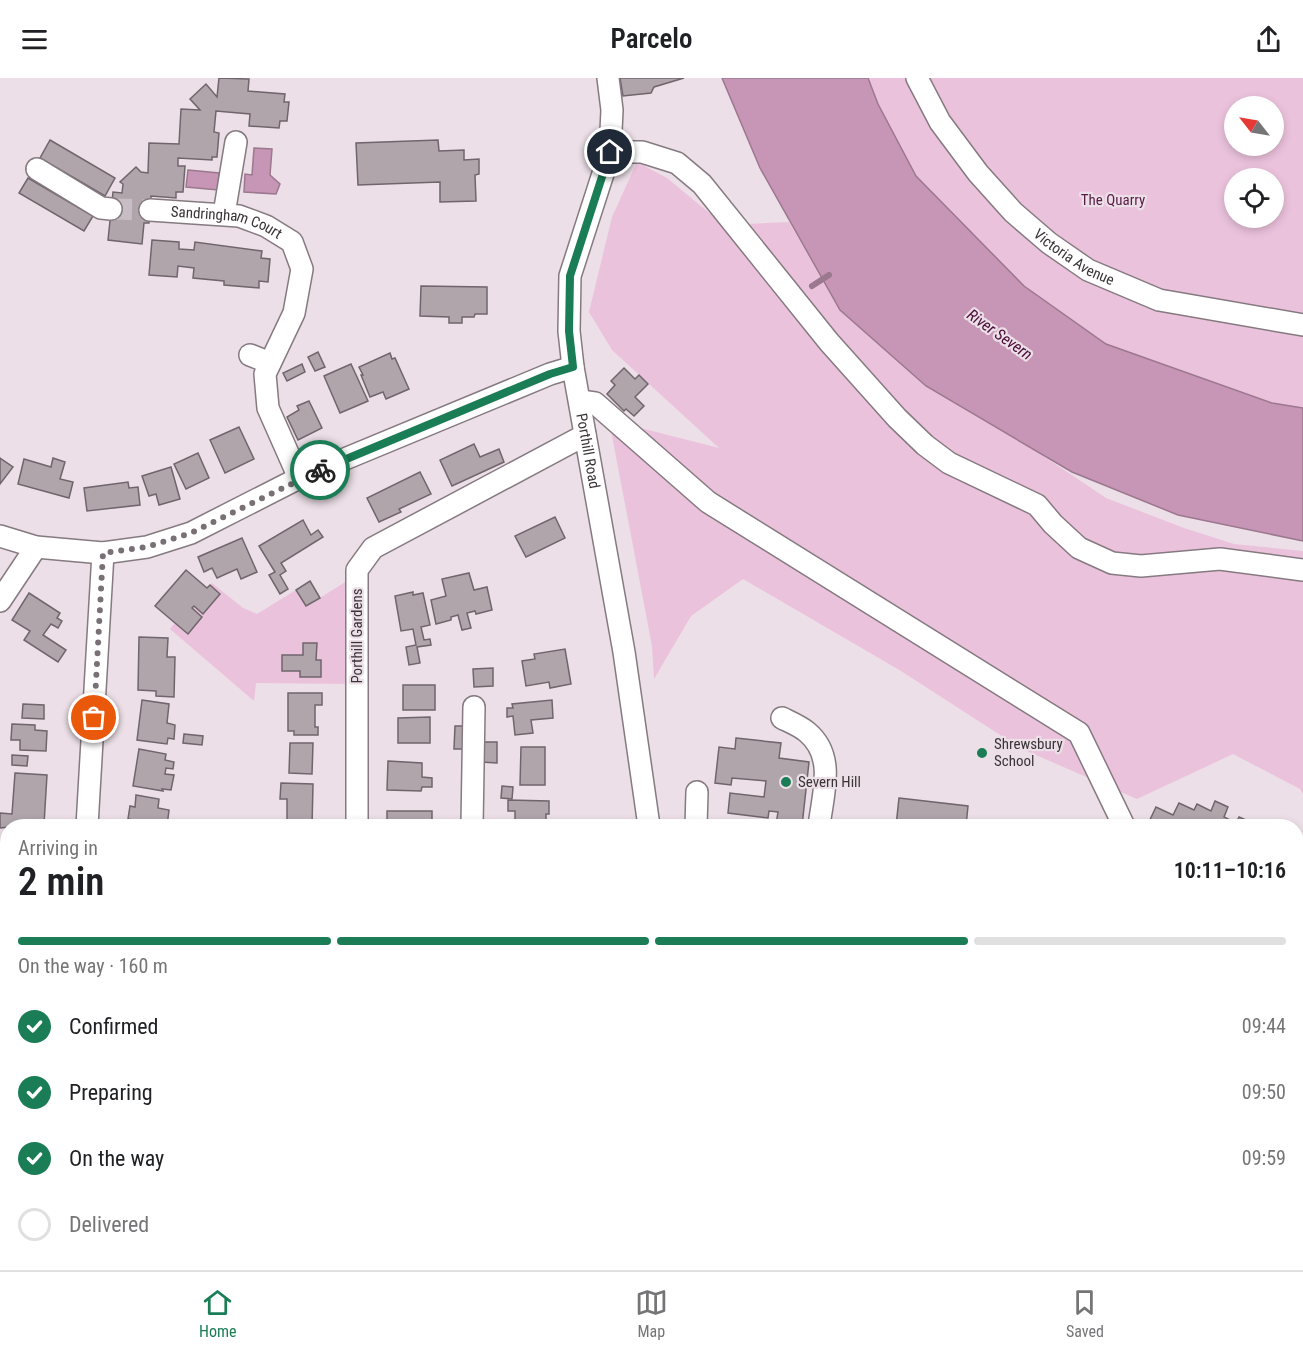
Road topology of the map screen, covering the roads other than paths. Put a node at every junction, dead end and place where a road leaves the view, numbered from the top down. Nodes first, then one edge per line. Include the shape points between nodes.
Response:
1 (608, 78) edge
2 (917, 78) edge
3 (236, 142) dead end
4 (610, 152) junction
5 (37, 169) dead end
6 (111, 209) tunnel mouth
7 (154, 210) tunnel mouth
8 (224, 214) junction
9 (1303, 325) edge
10 (250, 355) dead end
11 (270, 363) junction
12 (573, 367) junction
13 (580, 401) junction
14 (585, 435) junction
15 (300, 478) junction
16 (0, 536) edge
17 (36, 547) junction
18 (103, 553) junction
19 (1303, 570) edge
20 (0, 601) edge
21 (474, 707) dead end
22 (782, 718) dead end
23 (697, 792) dead end
24 (87, 819) edge
25 (357, 819) edge
26 (471, 819) edge
27 (648, 819) edge
28 (696, 819) edge
29 (820, 819) edge
30 (1121, 819) edge

1 - 4 street, Porthill Road via 612,110
2 - 9 street, Victoria Avenue via 940,122 1013,213 1088,270 1159,300
3 - 8 street
4 - 12 street, Porthill Road via 570,276
4 - 19 street via 642,152 677,163 694,177 829,342 924,445 949,462 1037,505 1079,548 1112,563 1142,566 1220,559
5 - 6 street via 101,208
7 - 8 street, Sandringham Court
8 - 11 street, Sandringham Court via 266,226 292,242 302,269 294,313
10 - 11 street
11 - 15 street, Sandringham Court via 266,374 268,408
12 - 13 street, Porthill Road
12 - 15 street
13 - 14 street, Porthill Road
13 - 30 street via 595,403 708,502 1079,733
14 - 25 street, Porthill Gardens via 373,548 357,570
14 - 27 street, Porthill Road via 624,652
15 - 18 street via 191,533 147,547
16 - 17 street
17 - 18 street
17 - 20 street
18 - 24 street
21 - 26 street
22 - 29 street via 806,730 825,757
23 - 28 street

